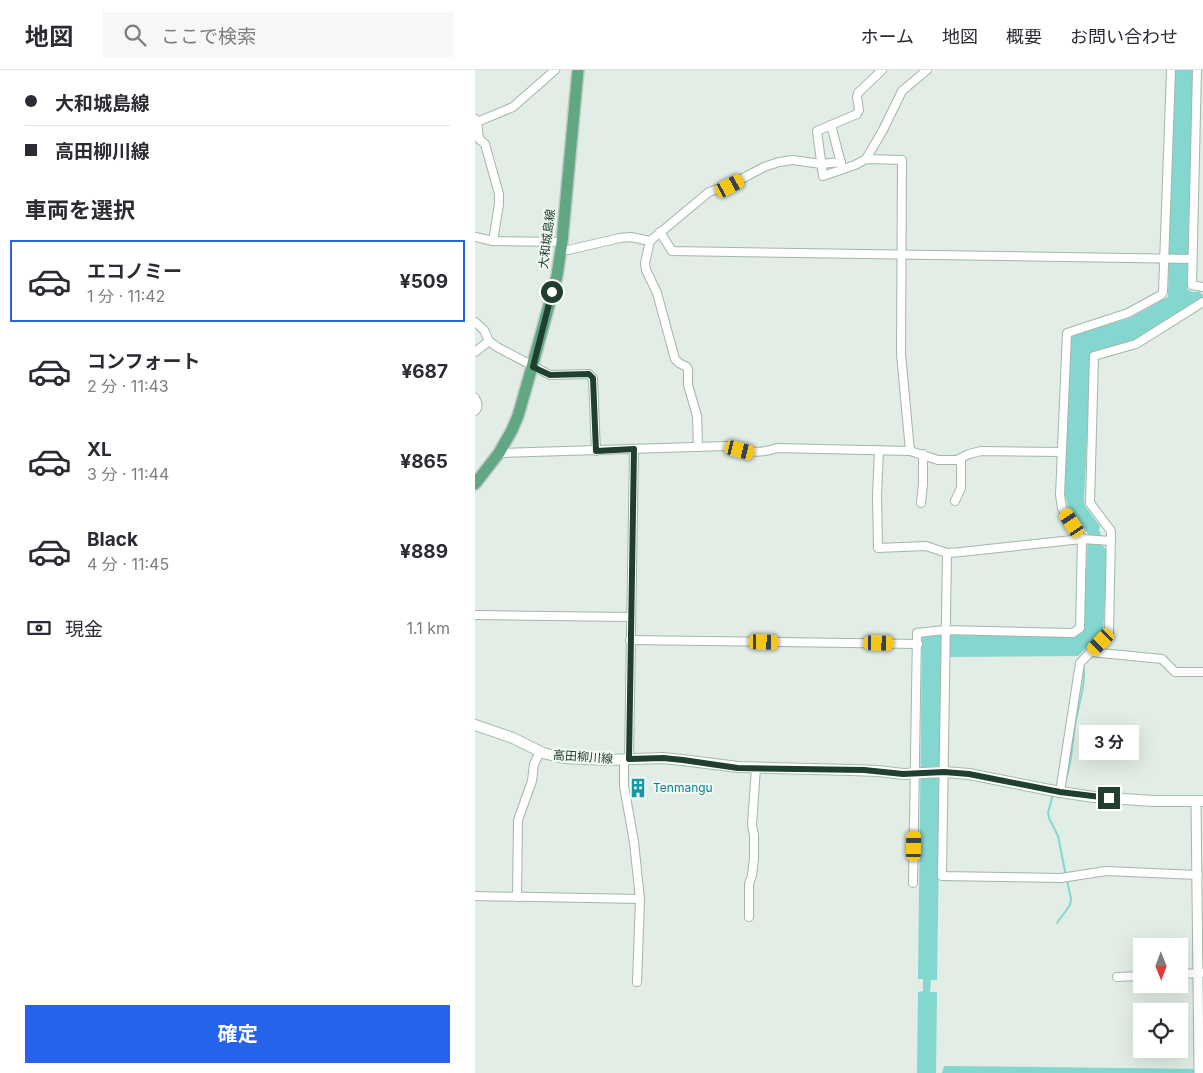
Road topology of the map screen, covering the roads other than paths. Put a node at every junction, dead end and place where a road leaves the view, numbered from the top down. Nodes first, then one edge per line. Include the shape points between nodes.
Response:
1 (555, 70) edge
2 (578, 70) edge
3 (882, 70) edge
4 (927, 70) edge
5 (1171, 70) edge
6 (1197, 70) edge
7 (476, 120) edge
8 (831, 125) junction
9 (479, 143) edge
10 (866, 159) junction
11 (821, 164) junction
12 (842, 166) junction
13 (660, 232) junction
14 (475, 237) edge
15 (493, 241) junction
16 (650, 241) junction
17 (561, 246) junction
18 (901, 254) junction
19 (1165, 258) junction
20 (1192, 259) junction
21 (1203, 287) edge
22 (1203, 302) edge
23 (475, 322) edge
24 (489, 341) junction
25 (475, 352) edge
26 (533, 367) junction
27 (475, 398) edge
28 (475, 411) edge
29 (698, 447) junction
30 (634, 449) junction
31 (879, 450) junction
32 (596, 451) junction
33 (910, 451) junction
34 (1061, 452) junction
35 (499, 454) junction
36 (923, 454) junction
37 (961, 458) junction
38 (475, 484) edge
39 (955, 501) dead end
40 (921, 503) dead end
41 (1082, 539) junction
42 (1111, 541) junction
43 (947, 553) junction
44 (475, 615) edge
45 (631, 617) junction
46 (945, 630) junction
47 (630, 640) junction
48 (917, 644) junction
49 (1091, 652) junction
50 (1203, 672) edge
51 (475, 725) edge
52 (540, 752) junction
53 (627, 759) junction
54 (756, 768) junction
55 (942, 773) junction
56 (917, 774) junction
57 (1060, 792) junction
58 (1200, 801) edge
59 (1198, 875) junction
60 (913, 883) dead end
61 (475, 896) edge
62 (517, 897) junction
63 (640, 899) junction
64 (749, 917) dead end
65 (1201, 973) edge
66 (1188, 974) edge
67 (1133, 976) edge
68 (1117, 977) dead end
69 (637, 982) dead end
70 (1199, 1071) edge

1 - 7 street via 513,107
2 - 17 main road, 大和城島線
3 - 8 street via 858,93 857,114
4 - 10 street via 902,91
5 - 19 street
6 - 20 street
7 - 9 street
8 - 11 street via 817,131
8 - 12 street
9 - 15 street via 485,144 499,194
10 - 12 street via 855,165
10 - 18 street via 902,160
11 - 12 street
11 - 12 street via 823,176
11 - 13 street via 793,160 764,167 730,186 709,192
13 - 16 street
13 - 18 street via 672,251
14 - 15 street
15 - 17 street
16 - 17 street via 631,237 568,250
16 - 29 street via 645,263 675,358 688,370 688,385 697,416
17 - 26 main road, 大和城島線 via 557,276
18 - 19 street
18 - 33 street via 901,354
19 - 20 street
19 - 34 street via 1161,296 1128,312 1067,333
20 - 21 street via 1193,285
22 - 42 street via 1137,344 1094,356 1090,503 1111,531
23 - 24 street
24 - 25 street
24 - 26 street
26 - 32 street via 550,375 589,374 593,378
26 - 35 main road, 大和城島線 via 518,416
27 - 28 street via 478,403
29 - 30 street
29 - 31 street via 727,446 753,453 777,448
30 - 32 street
30 - 45 street
31 - 33 street
31 - 43 street via 878,548 926,546
32 - 35 street
33 - 36 street
34 - 37 street via 981,452
34 - 41 street via 1062,508
35 - 38 main road, 大和城島線
36 - 37 street via 938,460
36 - 40 street
37 - 39 street via 961,488
41 - 42 street
41 - 43 street
41 - 46 street via 1080,628 1073,633
42 - 49 street via 1109,633
43 - 46 street
44 - 45 street
45 - 47 street
46 - 48 street via 917,633
46 - 55 street
47 - 48 street
47 - 53 street
48 - 56 street
49 - 50 street via 1162,660 1175,672
49 - 57 street via 1080,662
51 - 52 main road, 高田柳川線 via 513,738
52 - 53 main road, 高田柳川線 via 564,758
52 - 62 street via 517,820
53 - 54 main road, 高田柳川線 via 663,758
53 - 63 street via 624,786
54 - 56 main road, 高田柳川線
54 - 64 street via 752,825 755,859 749,884
55 - 56 main road, 高田柳川線
55 - 57 main road, 高田柳川線 via 969,774
55 - 59 street via 942,876 1061,878 1106,871
56 - 60 street
57 - 58 main road, 高田柳川線 via 1153,802
58 - 59 street
59 - 65 street
61 - 62 street
62 - 63 street
63 - 69 street
65 - 66 street
65 - 70 street
67 - 68 street

